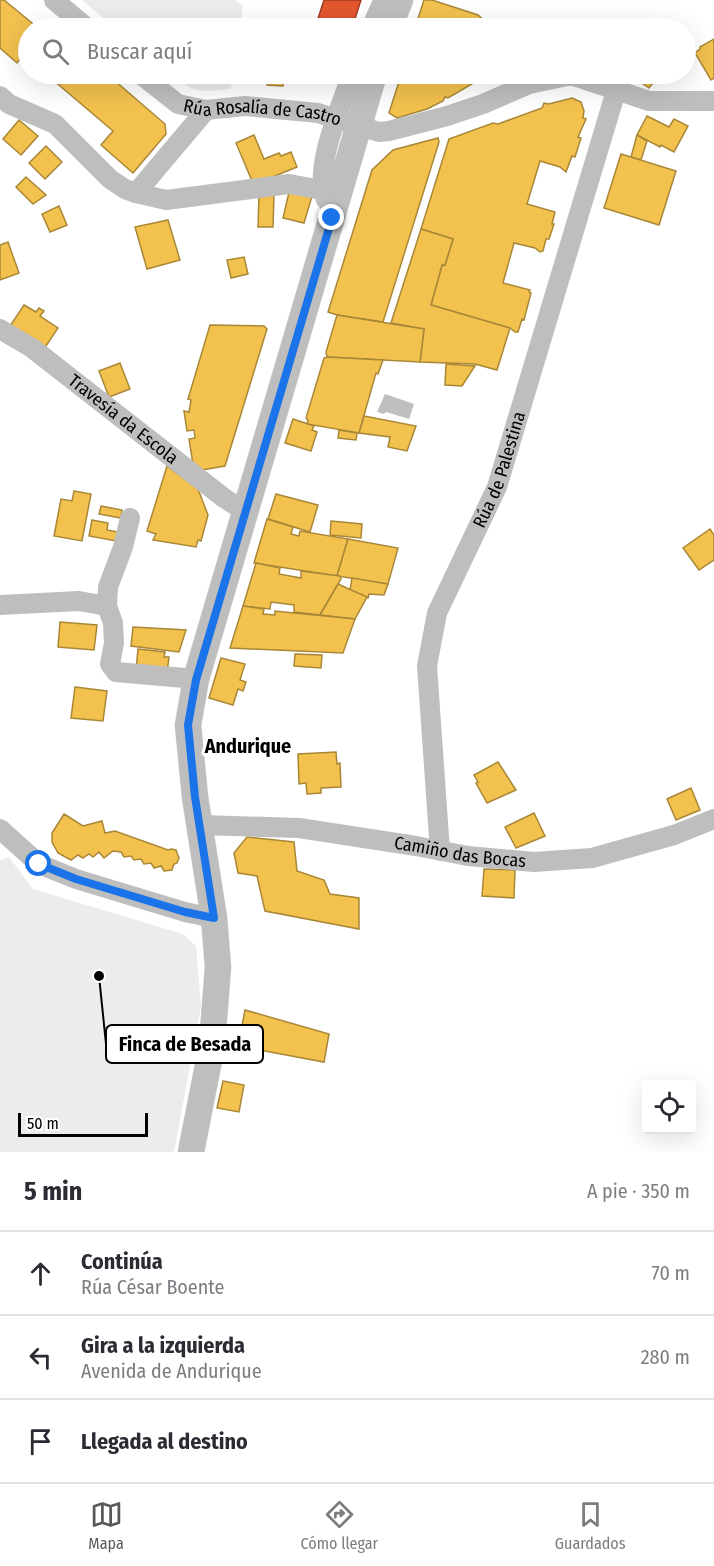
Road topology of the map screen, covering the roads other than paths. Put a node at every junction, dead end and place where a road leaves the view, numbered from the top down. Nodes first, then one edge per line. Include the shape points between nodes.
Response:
1 (54, 0) edge
2 (388, 0) edge
3 (75, 18) edge
4 (377, 18) edge
5 (387, 18) edge
6 (153, 84) edge
7 (351, 84) edge
8 (368, 84) edge
9 (529, 84) edge
10 (596, 84) edge
11 (616, 91) junction
12 (3, 101) edge
13 (714, 101) edge
14 (206, 110) junction
15 (347, 122) junction
16 (322, 190) junction
17 (136, 193) junction
18 (332, 218) junction
19 (0, 329) edge
20 (246, 512) junction
21 (130, 519) dead end
22 (0, 605) edge
23 (107, 606) junction
24 (196, 680) junction
25 (714, 819) edge
26 (201, 825) junction
27 (0, 829) edge
28 (440, 851) junction
29 (214, 918) junction
30 (191, 1152) edge

1 - 3 street
2 - 4 street
2 - 5 main road
6 - 14 street, Rúa Rosalía de Castro via 178,104
7 - 15 street
8 - 15 main road
9 - 15 street, Rúa Rosalía de Castro via 447,117 389,131 379,132
10 - 11 street, Rúa Rosalía de Castro
11 - 13 street, Rúa Rosalía de Castro via 649,101
11 - 28 street, Rúa de Palestina via 497,487 437,613 427,666
12 - 17 street via 55,124 110,179
14 - 15 street, Rúa Rosalía de Castro via 257,107 318,113
14 - 17 street
15 - 16 street via 323,167
15 - 18 main road
16 - 17 street via 289,184 166,200
16 - 18 street
18 - 20 main road
19 - 20 street, Travesía da Escola via 32,348
20 - 24 main road
21 - 23 street via 108,587
22 - 23 street via 79,601
23 - 24 street via 114,623 110,664 116,672
24 - 26 main road via 188,725
25 - 28 street, Camiño das Bocas via 674,835 592,858 534,862
26 - 28 street, Camiño das Bocas via 299,828
26 - 29 main road
27 - 29 street via 48,868
29 - 30 main road via 216,1006

